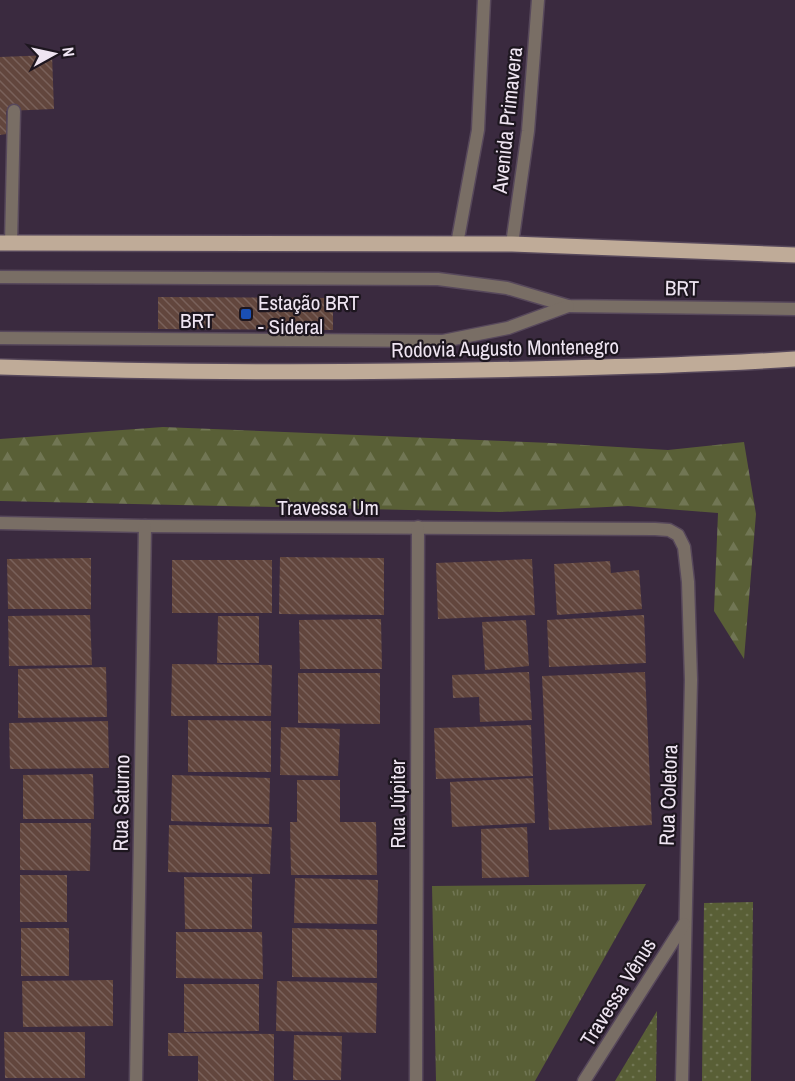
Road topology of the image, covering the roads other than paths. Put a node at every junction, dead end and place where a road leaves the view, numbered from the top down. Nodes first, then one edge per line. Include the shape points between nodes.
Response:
1 (484, 0) edge
2 (538, 0) edge
3 (14, 111) dead end
4 (5, 243) edge
5 (457, 244) junction
6 (512, 244) junction
7 (795, 255) edge
8 (0, 277) edge
9 (568, 306) junction
10 (795, 309) edge
11 (0, 338) edge
12 (795, 359) edge
13 (0, 367) edge
14 (0, 523) edge
15 (145, 526) junction
16 (418, 526) junction
17 (655, 529) joint
18 (684, 923) junction
19 (136, 1081) edge
20 (416, 1081) edge
21 (584, 1081) edge
22 (682, 1081) edge

1 - 5 street, Avenida Primavera via 477,130
2 - 6 street, Avenida Primavera via 528,131
3 - 4 street
4 - 5 main road
5 - 6 main road
6 - 7 main road
8 - 9 street, BRT via 438,279 507,288
9 - 10 street, BRT
9 - 11 street, BRT via 508,328 443,341
12 - 13 main road, Rodovia Augusto Montenegro via 377,372
14 - 15 street, Travessa Um
15 - 16 street, Travessa Um
15 - 19 street, Rua Saturno
16 - 17 street, Travessa Um
16 - 20 street, Rua Júpiter
17 - 18 street, Rua Coletora via 678,535 684,547 688,582 691,680
18 - 21 street, Travessa Vênus
18 - 22 street, Rua Coletora

